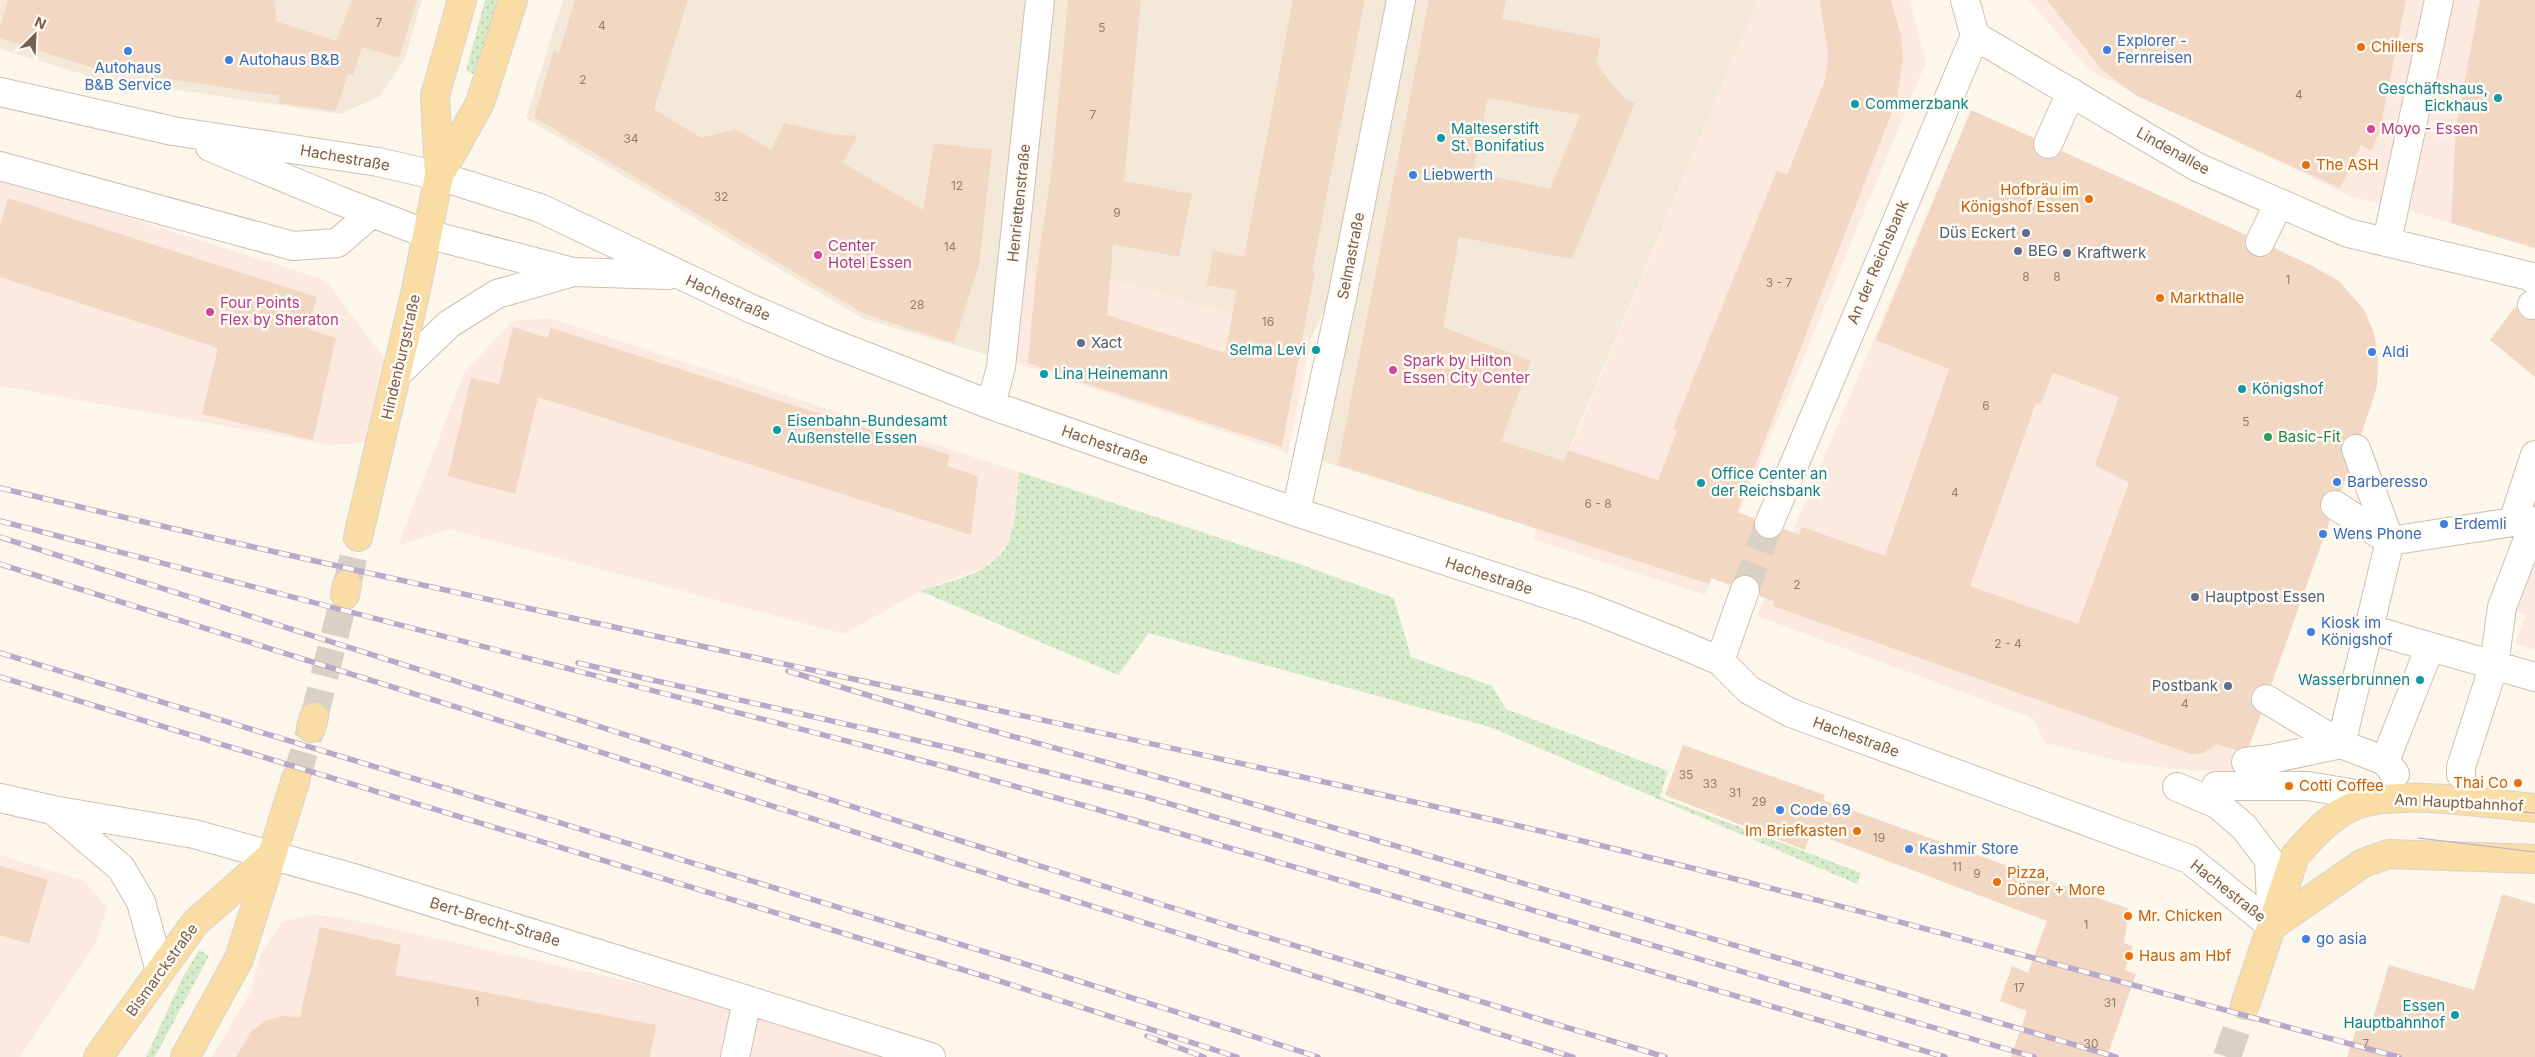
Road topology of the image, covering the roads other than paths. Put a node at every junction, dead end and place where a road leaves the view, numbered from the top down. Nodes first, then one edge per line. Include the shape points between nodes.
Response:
1 (462, 0) edge
2 (513, 0) edge
3 (1040, 0) edge
4 (1401, 0) edge
5 (1965, 0) edge
6 (2439, 0) edge
7 (1975, 36) junction
8 (0, 92) edge
9 (2071, 92) junction
10 (173, 131) junction
11 (2048, 144) dead end
12 (0, 166) edge
13 (439, 176) junction
14 (2279, 203) junction
15 (372, 213) junction
16 (427, 234) junction
17 (2387, 241) junction
18 (2260, 242) dead end
19 (574, 272) junction
20 (677, 275) junction
21 (2534, 296) edge
22 (398, 374) junction
23 (991, 405) junction
24 (2356, 450) dead end
25 (2534, 463) edge
26 (2335, 505) dead end
27 (1296, 512) junction
28 (1769, 524) tunnel mouth
29 (2530, 533) edge
30 (358, 538) tunnel mouth
31 (2390, 541) junction
32 (1745, 590) tunnel mouth
33 (2369, 629) junction
34 (2430, 647) junction
35 (1720, 661) junction
36 (2494, 665) junction
37 (2535, 677) edge
38 (2266, 699) dead end
39 (2341, 744) junction
40 (2262, 765) dead end
41 (2461, 774) dead end
42 (296, 779) tunnel mouth
43 (2216, 786) dead end
44 (2177, 787) dead end
45 (0, 798) edge
46 (2385, 799) junction
47 (2535, 808) edge
48 (53, 810) junction
49 (271, 856) junction
50 (2535, 859) edge
51 (2272, 926) junction
52 (160, 971) junction
53 (747, 1001) junction
54 (2245, 1005) tunnel mouth
55 (98, 1057) edge
56 (185, 1057) edge
57 (735, 1057) edge
58 (931, 1057) edge

1 - 13 main road, Hindenburgstraße via 435,96
2 - 13 main road, Hindenburgstraße via 480,103
3 - 23 street, Henriettenstraße via 1001,367
4 - 27 street, Selmastraße
5 - 7 street
6 - 17 street
7 - 9 street, Lindenallee
7 - 28 street, An der Reichsbank
8 - 10 street, Hachestraße
9 - 11 street
9 - 14 street, Lindenallee via 2197,167
10 - 13 street, Hachestraße via 359,158
10 - 15 street, Hachestraße
12 - 15 street via 293,246 337,243
13 - 16 main road, Hindenburgstraße
13 - 20 street, Hachestraße via 540,208
14 - 17 street, Lindenallee via 2348,233
14 - 18 street
15 - 16 street, Hachestraße
16 - 19 street, Hachestraße
16 - 22 main road, Hindenburgstraße
17 - 21 street, Lindenallee via 2529,276
19 - 20 street, Hachestraße
19 - 22 street via 497,294 448,324
20 - 23 street, Hachestraße via 829,342
22 - 30 main road, Hindenburgstraße
23 - 27 street, Hachestraße
24 - 31 street
25 - 29 street
26 - 31 street
27 - 35 street, Hachestraße via 1587,607
29 - 31 street
29 - 36 street via 2502,607
31 - 33 street
32 - 35 street
33 - 34 street
33 - 39 street
34 - 36 street
34 - 39 street via 2390,767
35 - 51 street, Hachestraße via 1749,690 1791,713 2189,860
36 - 37 street
36 - 41 street via 2460,767
38 - 39 street
39 - 40 street
42 - 49 main road
43 - 46 street via 2308,786
44 - 51 street via 2217,804 2244,827 2269,860
45 - 48 street, Bert-Brecht-Straße
46 - 47 main road, Am Hauptbahnhof via 2461,801
46 - 51 main road, Am Hauptbahnhof via 2356,806 2331,821 2305,844 2295,856
48 - 49 street, Bert-Brecht-Straße via 194,834
48 - 52 street, Bert-Brecht-Straße via 121,868 141,902
49 - 52 main road, Bismarckstraße via 195,923
49 - 53 street, Bert-Brecht-Straße via 357,879
49 - 56 main road via 239,959
50 - 51 main road via 2389,854 2363,863
51 - 54 main road, Am Hauptbahnhof
52 - 55 main road, Bismarckstraße
53 - 57 street
53 - 58 street, Bert-Brecht-Straße

